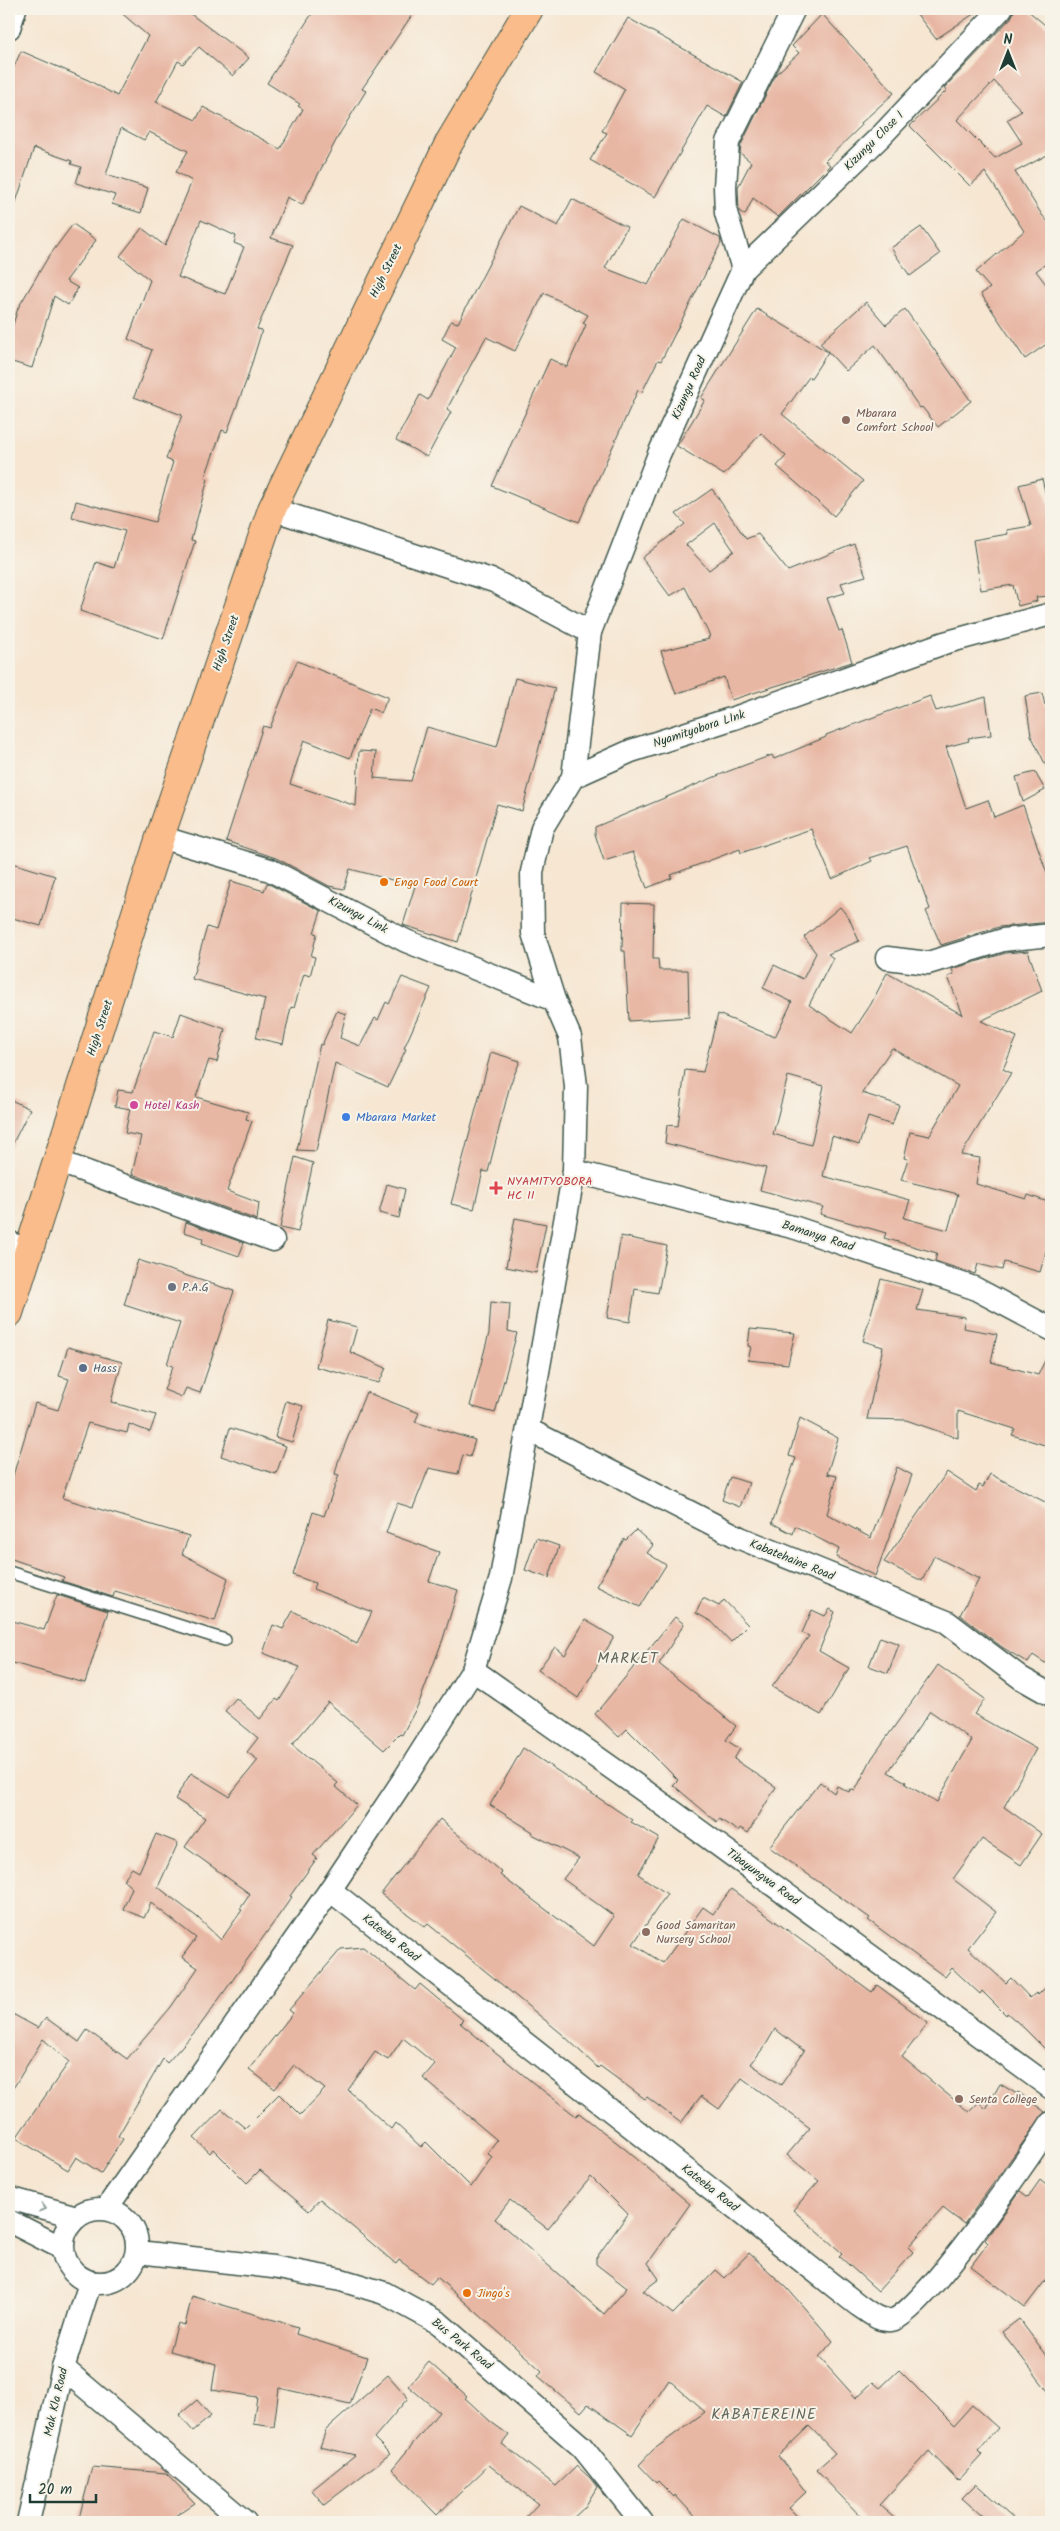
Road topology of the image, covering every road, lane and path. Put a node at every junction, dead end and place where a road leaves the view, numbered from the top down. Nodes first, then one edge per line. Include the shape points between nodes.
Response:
1 (15, 9) edge
2 (530, 9) edge
3 (794, 9) edge
4 (1001, 9) edge
5 (9, 28) edge
6 (743, 269) junction
7 (272, 510) junction
8 (1051, 614) edge
9 (590, 632) junction
10 (573, 777) junction
11 (160, 837) junction
12 (1051, 935) edge
13 (887, 958) dead end
14 (554, 1000) junction
15 (57, 1161) junction
16 (574, 1171) junction
17 (273, 1240) dead end
18 (18, 1248) edge
19 (9, 1313) edge
20 (1051, 1329) edge
21 (529, 1430) junction
22 (9, 1572) edge
23 (224, 1640) dead end
24 (473, 1670) junction
25 (1051, 1695) edge
26 (330, 1890) junction
27 (1051, 2088) edge
28 (1051, 2123) edge
29 (9, 2198) edge
30 (106, 2209) junction
31 (77, 2217) junction
32 (9, 2221) edge
33 (62, 2248) junction
34 (138, 2252) junction
35 (90, 2283) junction
36 (63, 2368) junction
37 (28, 2522) edge
38 (245, 2522) edge
39 (642, 2522) edge

1 - 5 street
2 - 7 main road, High Street via 449,143
3 - 6 street via 728,142 724,187 726,213
4 - 6 street, Kizungu Close I via 882,135
6 - 9 street, Kizungu Road via 659,454
7 - 9 street via 494,582
7 - 11 main road, High Street
8 - 10 street, Nyamityobora LInk via 944,643 737,717 631,750
9 - 10 street, Kizungu Road
10 - 14 street via 542,828 532,872 533,933
11 - 14 street, Kizungu Link via 270,870 406,941
11 - 15 main road, High Street
12 - 13 street via 1003,940 928,963
14 - 16 street via 570,1037 576,1086
15 - 17 street
15 - 18 main road, High Street
16 - 20 street, Bamanya Road via 796,1228 974,1288
16 - 21 street
18 - 19 main road, High Street
21 - 24 street via 501,1578
21 - 25 street, Kabatehaine Road via 740,1538 947,1622 1021,1678
22 - 23 lane
24 - 26 street
24 - 27 street, Tibayungwa Road
26 - 28 street, Kateeba Road via 880,2319 892,2320 902,2316 927,2292 1014,2180
26 - 30 street
29 -> 31 street
30 - 31 street via 91,2210
30 - 34 street via 120,2214 131,2224
31 - 33 street via 66,2231
32 - 33 street
33 - 35 street via 73,2273
34 - 35 street via 129,2271 121,2278 100,2284
34 - 39 street, Bus Park Road via 273,2267 341,2280 384,2293 439,2323 582,2447
35 - 36 street, Mak Kla Road
36 - 37 street, Mak Kla Road
36 - 38 street

